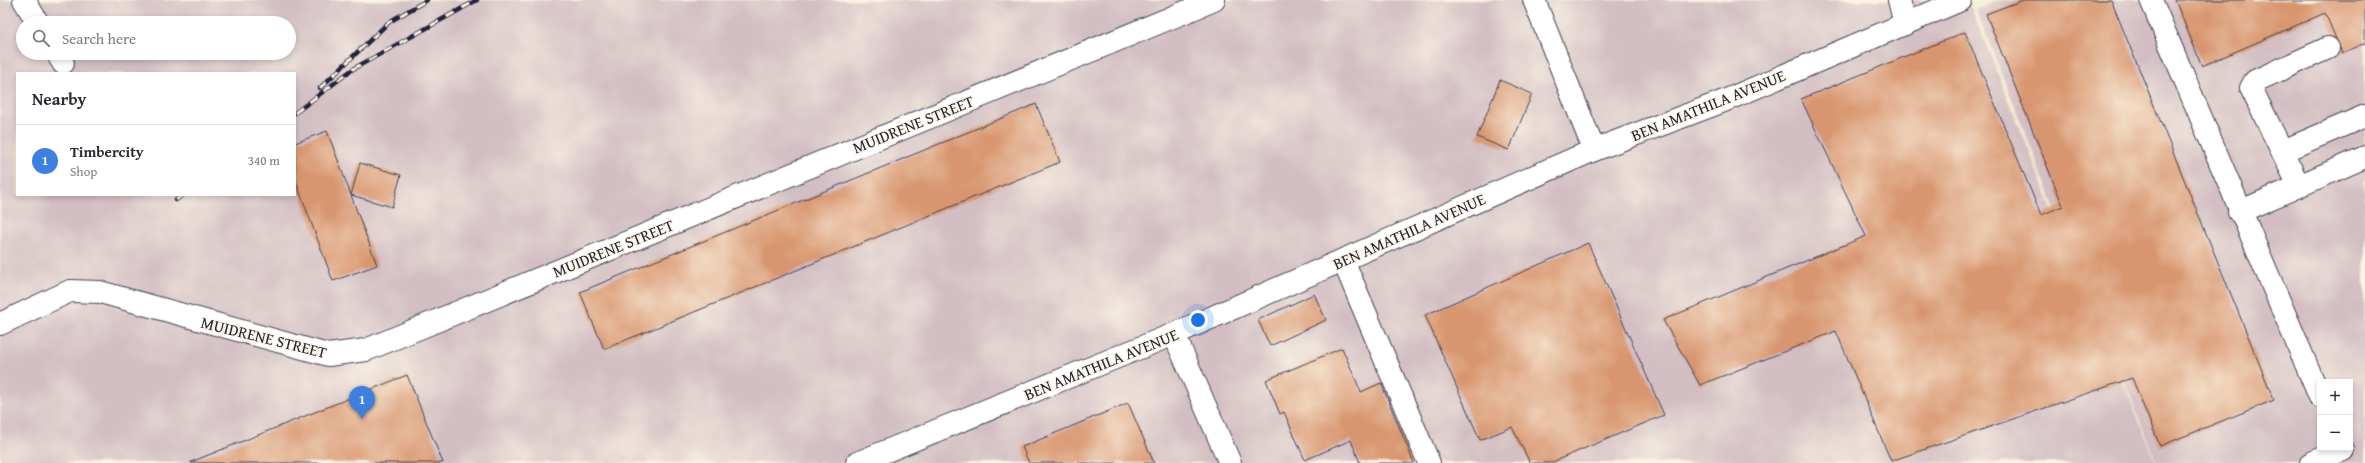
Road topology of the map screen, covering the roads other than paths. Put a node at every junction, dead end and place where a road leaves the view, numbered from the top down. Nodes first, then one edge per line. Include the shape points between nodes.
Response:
1 (24, 0) edge
2 (1214, 0) edge
3 (1534, 0) edge
4 (1899, 0) edge
5 (1961, 0) edge
6 (2151, 0) edge
7 (34, 16) edge
8 (1905, 24) junction
9 (2328, 48) dead end
10 (2365, 116) edge
11 (1594, 150) junction
12 (2283, 151) junction
13 (2365, 157) edge
14 (2299, 186) junction
15 (2240, 212) junction
16 (1343, 260) junction
17 (0, 324) edge
18 (1174, 334) junction
19 (2317, 390) edge
20 (2345, 454) edge
21 (857, 463) edge
22 (1230, 463) edge
23 (1429, 463) edge
24 (2311, 463) edge

1 - 7 street
2 - 17 street, MUIDRENE STREET via 366,350 328,355 100,292 70,291
3 - 11 street
4 - 8 street
5 - 8 street, BEN AMATHILA AVENUE
6 - 15 street
8 - 11 street, BEN AMATHILA AVENUE via 1724,101
9 - 12 street via 2255,82 2252,88
10 - 12 street
11 - 16 street, BEN AMATHILA AVENUE
12 - 14 street
13 - 14 street
14 - 15 street
15 - 19 street
16 - 18 street, BEN AMATHILA AVENUE
16 - 23 street
18 - 21 street, BEN AMATHILA AVENUE
18 - 22 street
20 - 24 street

